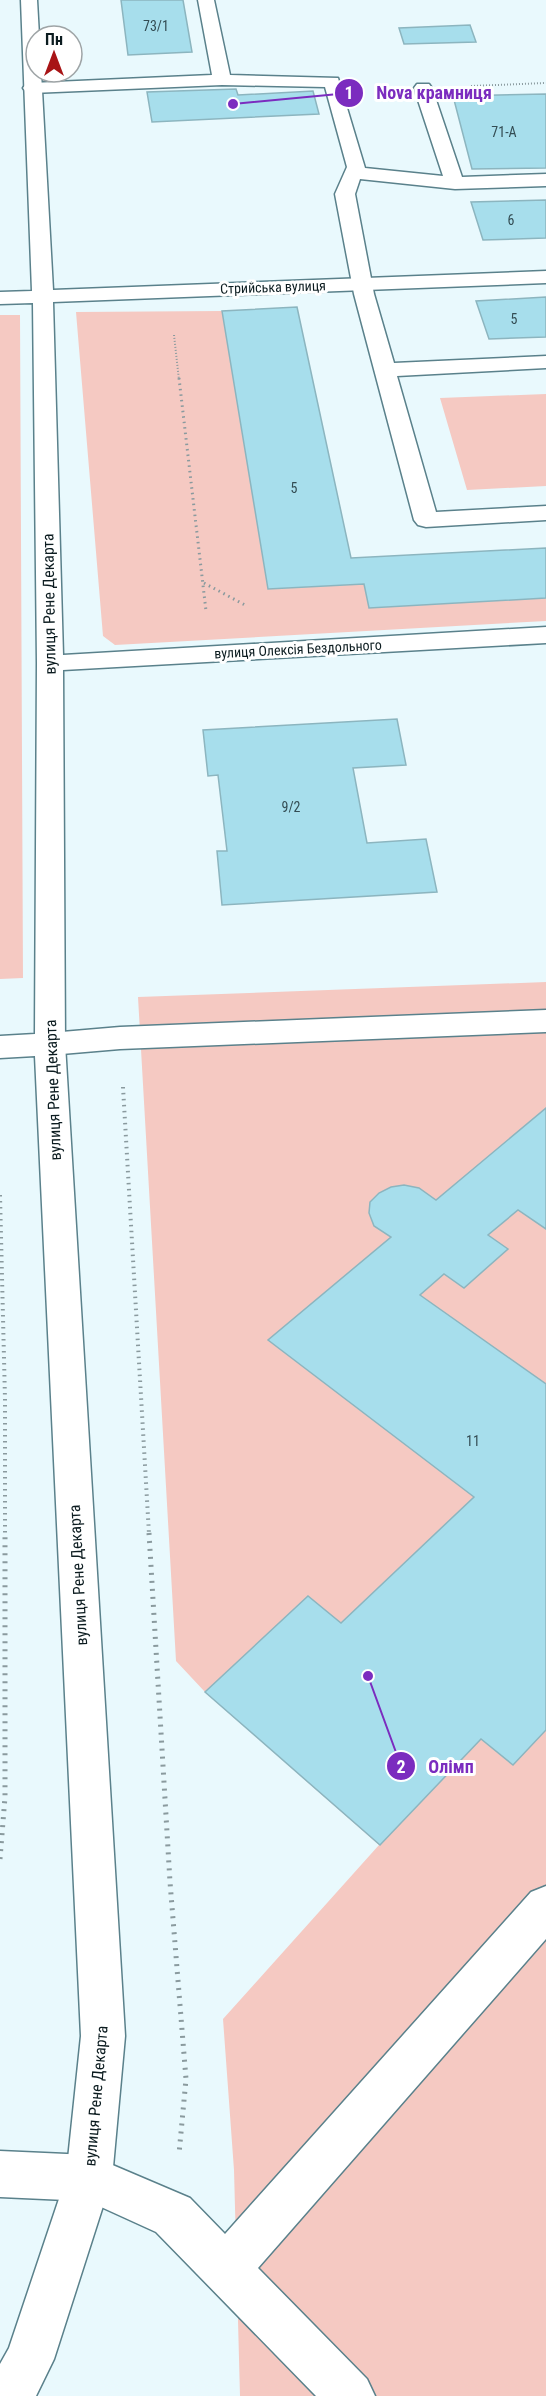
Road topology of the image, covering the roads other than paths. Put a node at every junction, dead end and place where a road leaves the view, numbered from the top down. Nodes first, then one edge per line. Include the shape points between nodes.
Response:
1 (29, 0) edge
2 (206, 0) edge
3 (222, 80) junction
4 (32, 88) junction
5 (423, 88) dead end
6 (352, 173) junction
7 (546, 180) edge
8 (455, 183) junction
9 (546, 277) edge
10 (363, 284) junction
11 (43, 296) junction
12 (0, 298) edge
13 (546, 362) edge
14 (387, 370) junction
15 (546, 513) edge
16 (546, 635) edge
17 (50, 663) junction
18 (546, 1021) edge
19 (50, 1044) junction
20 (0, 1047) edge
21 (546, 1906) edge
22 (0, 2174) edge
23 (89, 2178) junction
24 (226, 2268) junction
25 (9, 2396) edge
26 (350, 2396) edge

1 - 4 street, вулиця Рене Декарта
2 - 3 street
3 - 4 street
3 - 6 street via 332,82 356,167
4 - 11 street, вулиця Рене Декарта
5 - 8 street
6 - 8 street
6 - 10 street via 345,194
7 - 8 street
9 - 10 street, Стрийська вулиця
10 - 11 street, Стрийська вулиця
10 - 14 street
11 - 12 street, Стрийська вулиця
11 - 17 street, вулиця Рене Декарта
13 - 14 street
14 - 15 street via 426,520
16 - 17 street, вулиця Олексія Бездольного
17 - 19 street, вулиця Рене Декарта
18 - 19 street
19 - 20 street
19 - 23 street, вулиця Рене Декарта via 103,2036
21 - 24 street
22 - 23 street
23 - 24 street via 173,2215
23 - 25 street, вулиця Рене Декарта via 30,2359
24 - 26 street

